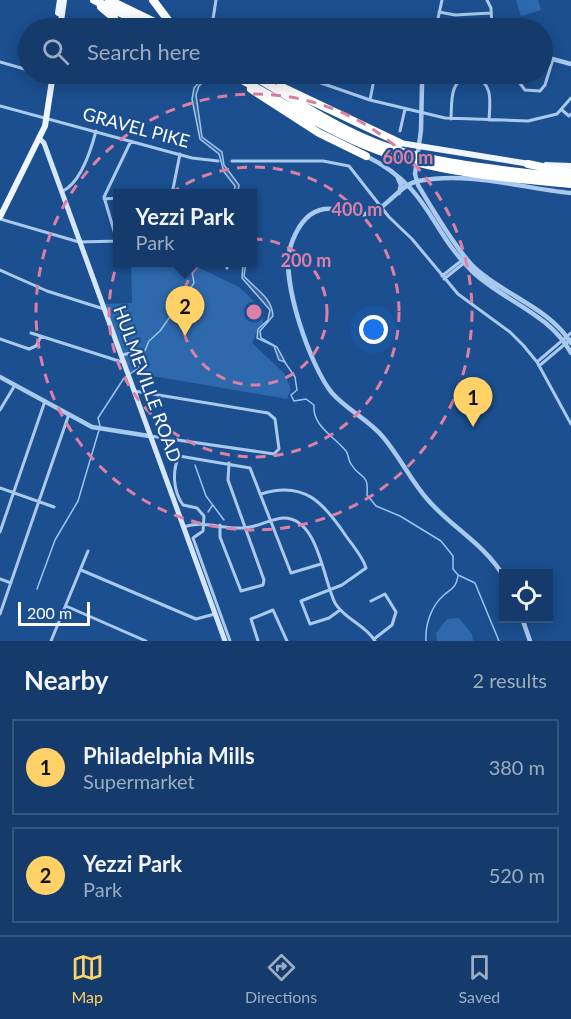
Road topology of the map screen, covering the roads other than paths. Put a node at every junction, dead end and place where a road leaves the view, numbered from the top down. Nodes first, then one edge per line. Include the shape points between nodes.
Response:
1 (62, 0) edge
2 (93, 0) edge
3 (110, 0) edge
4 (153, 0) edge
5 (216, 0) edge
6 (442, 0) edge
7 (487, 0) edge
8 (440, 12) junction
9 (491, 13) junction
10 (59, 18) edge
11 (113, 18) edge
12 (130, 18) edge
13 (147, 18) edge
14 (165, 18) edge
15 (213, 18) edge
16 (438, 18) edge
17 (491, 18) edge
18 (553, 59) edge
19 (0, 63) edge
20 (571, 64) edge
21 (18, 68) edge
22 (52, 84) edge
23 (241, 84) edge
24 (250, 84) edge
25 (267, 84) edge
26 (277, 84) edge
27 (331, 84) edge
28 (373, 84) edge
29 (422, 84) edge
30 (456, 84) edge
31 (486, 84) edge
32 (520, 84) edge
33 (545, 84) edge
34 (269, 94) junction
35 (571, 98) edge
36 (370, 100) junction
37 (567, 104) junction
38 (0, 105) edge
39 (405, 109) junction
40 (571, 109) edge
41 (562, 110) junction
42 (314, 111) junction
43 (421, 112) junction
44 (571, 114) edge
45 (47, 119) junction
46 (451, 119) junction
47 (489, 120) junction
48 (96, 131) junction
49 (400, 131) dead end
50 (40, 139) junction
51 (130, 141) junction
52 (400, 143) junction
53 (419, 150) junction
54 (180, 154) junction
55 (366, 156) junction
56 (218, 161) dead end
57 (232, 161) dead end
58 (528, 164) junction
59 (571, 166) edge
60 (394, 171) junction
61 (571, 173) edge
62 (518, 179) junction
63 (571, 179) edge
64 (431, 180) junction
65 (416, 182) junction
66 (571, 184) edge
67 (410, 185) junction
68 (173, 189) edge
69 (61, 192) junction
70 (571, 192) edge
71 (423, 194) junction
72 (397, 195) junction
73 (113, 198) edge
74 (104, 199) junction
75 (381, 207) junction
76 (0, 218) edge
77 (113, 228) edge
78 (113, 241) edge
79 (79, 242) junction
80 (464, 260) junction
81 (0, 270) edge
82 (443, 277) junction
83 (104, 309) junction
84 (31, 333) dead end
85 (41, 336) junction
86 (0, 339) edge
87 (568, 339) edge
88 (139, 351) dead end
89 (571, 353) edge
90 (120, 355) junction
91 (122, 362) junction
92 (538, 364) junction
93 (0, 377) edge
94 (15, 385) junction
95 (133, 391) junction
96 (45, 401) junction
97 (0, 410) edge
98 (69, 414) junction
99 (571, 424) edge
100 (148, 436) junction
101 (229, 463) junction
102 (0, 488) edge
103 (14, 493) junction
104 (261, 494) junction
105 (39, 501) junction
106 (54, 507) dead end
107 (271, 521) junction
108 (204, 523) junction
109 (220, 525) junction
110 (183, 527) junction
111 (245, 528) junction
112 (0, 532) edge
113 (88, 551) dead end
114 (321, 564) junction
115 (81, 570) junction
116 (499, 571) edge
117 (0, 579) edge
118 (11, 583) junction
119 (330, 589) junction
120 (371, 601) dead end
121 (66, 606) junction
122 (340, 610) junction
123 (0, 614) edge
124 (215, 614) junction
125 (524, 623) edge
126 (375, 640) edge
127 (51, 641) edge
128 (146, 641) edge
129 (225, 641) edge
130 (230, 641) edge
131 (258, 641) edge
132 (287, 641) edge
133 (530, 641) edge

1 - 10 main road
2 - 11 highway
2 - 12 highway
3 - 13 highway
4 - 14 highway
5 - 15 street
6 - 8 street
7 - 9 street
8 - 9 street
8 - 16 street
9 - 17 street
18 - 20 street
19 - 21 street
22 - 45 main road
23 - 55 highway via 319,133
24 - 34 highway
25 - 42 highway
26 - 52 highway
27 - 36 street
28 - 36 street
29 - 43 street
30 - 46 street
31 - 47 street via 490,91
32 - 33 street via 525,90 540,90
34 - 55 highway
34 - 62 highway via 384,152
35 - 37 street
36 - 39 street
37 - 40 street
37 - 41 street
38 - 45 street, GRAVEL PIKE
39 - 43 street
39 - 49 street
41 - 44 street
41 - 47 street via 536,121
42 - 52 highway
42 - 63 highway via 396,150
43 - 46 street
43 - 53 street
45 - 48 street, GRAVEL PIKE
45 - 50 main road
46 - 47 street
48 - 51 street, GRAVEL PIKE
48 - 69 street via 76,178
50 - 69 main road, HULMEVILLE ROAD
50 - 76 main road
51 - 54 street, GRAVEL PIKE
51 - 74 street
52 - 53 main road
53 - 58 main road
53 - 65 street
54 - 56 street, GRAVEL PIKE
54 - 68 street
55 - 60 street
57 - 75 street via 342,163 355,172
58 - 59 main road
58 - 61 highway
60 - 67 street
60 - 72 street via 401,182
62 - 66 highway
62 - 70 highway
64 - 65 street
64 - 70 street via 467,177
64 - 71 street via 424,185
65 - 67 street
65 - 71 street
67 - 72 street
67 - 80 street
69 - 79 main road, HULMEVILLE ROAD
71 - 80 street
72 - 75 street
73 - 74 street
74 - 77 street
75 - 82 street
75 - 116 street via 362,214 327,209 310,215 293,239 287,263 291,293 317,368 331,390 380,433 428,500 480,546
76 - 79 street
78 - 79 street
79 - 83 main road, HULMEVILLE ROAD
80 - 82 street
80 - 87 street via 545,316
81 - 83 street via 47,291
82 - 92 street via 458,294 510,332
83 - 90 main road, HULMEVILLE ROAD
84 - 85 street
85 - 86 street via 32,349
85 - 91 street
87 - 89 street
87 - 92 street
88 - 90 street
90 - 91 main road, HULMEVILLE ROAD
91 - 95 main road, HULMEVILLE ROAD
92 - 99 street
93 - 94 street
94 - 96 street
94 - 97 street
95 - 100 main road, HULMEVILLE ROAD
95 - 100 street via 273,416 278,453
96 - 98 street
96 - 103 street
98 - 100 street via 100,429
98 - 105 street
100 - 110 main road, HULMEVILLE ROAD
101 - 104 street via 251,469
101 - 108 street via 182,456 177,459 174,481 180,500 184,506 202,511
101 - 111 street via 228,480
102 - 103 street
103 - 105 street
103 - 112 street
104 - 107 street
104 - 119 street via 279,489 303,493 322,504 334,519 366,566 347,582
105 - 106 street
105 - 118 street
107 - 111 street
107 - 114 street via 286,518 302,524 312,537
107 - 114 street via 291,573
108 - 109 street
108 - 110 street
108 - 130 street via 202,533 193,538
109 - 111 street
109 - 111 street via 220,537 242,592 265,583
110 - 124 main road, HULMEVILLE ROAD
113 - 115 street
114 - 119 street
115 - 121 street
115 - 124 street via 196,619
117 - 118 street
118 - 123 street
119 - 122 street
119 - 122 street via 301,600 309,623 329,618
120 - 126 street via 384,593 396,612 392,625
121 - 127 street
121 - 128 street
122 - 126 street
124 - 129 main road, HULMEVILLE ROAD
125 - 133 street
131 - 132 street via 251,619 273,610

